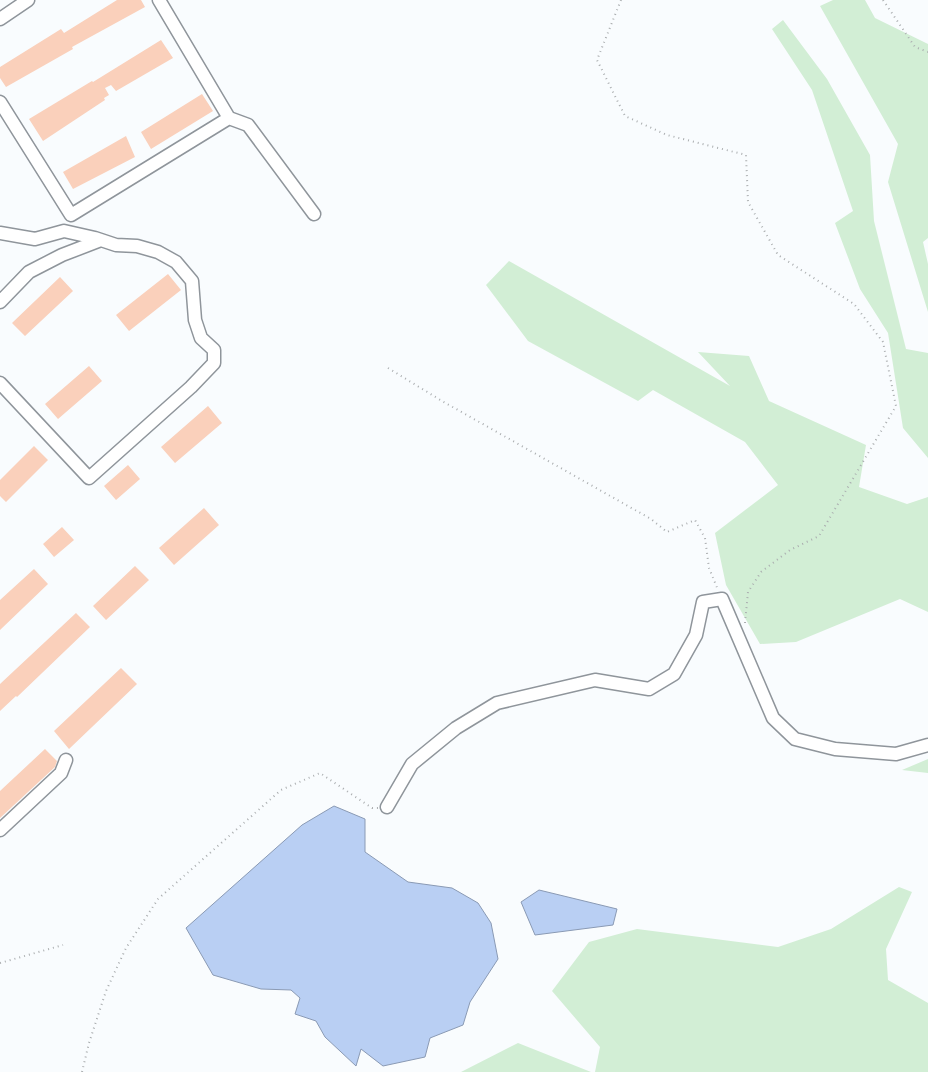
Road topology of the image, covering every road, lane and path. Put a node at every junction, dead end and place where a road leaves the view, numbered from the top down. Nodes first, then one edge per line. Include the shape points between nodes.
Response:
1 (28, 0) edge
2 (159, 0) edge
3 (621, 0) edge
4 (883, 0) edge
5 (0, 19) edge
6 (928, 52) edge
7 (0, 102) edge
8 (230, 118) junction
9 (314, 214) dead end
10 (0, 233) edge
11 (101, 240) junction
12 (0, 302) edge
13 (388, 368) dead end
14 (0, 383) edge
15 (722, 599) junction
16 (745, 630) dead end
17 (928, 745) edge
18 (66, 760) dead end
19 (387, 808) joint
20 (0, 830) edge
21 (63, 945) dead end
22 (0, 962) edge
23 (82, 1072) edge

1 - 5 street
2 - 8 street
3 - 16 path via 597,60 625,116 667,135 746,155 748,202 778,255 854,304 883,342 896,406 819,536 790,550 761,572 748,592
4 - 6 path via 915,47
7 - 8 street via 71,215
8 - 9 street via 248,125
10 - 11 street via 35,239 64,231
11 - 12 street via 29,272
11 - 14 street via 158,252 176,262 192,281 195,320 201,338 214,350 214,363 89,478
13 - 15 path via 652,519 667,532 695,520 705,538 709,568
15 - 17 street via 773,718 795,739 835,749 896,754
15 - 19 street via 704,602 696,635 674,674 650,689 595,680 497,703 456,728 412,764
18 - 20 street via 61,773
19 - 23 path via 372,808 320,773 281,790 158,899 126,948 106,992 88,1043
21 - 22 path

